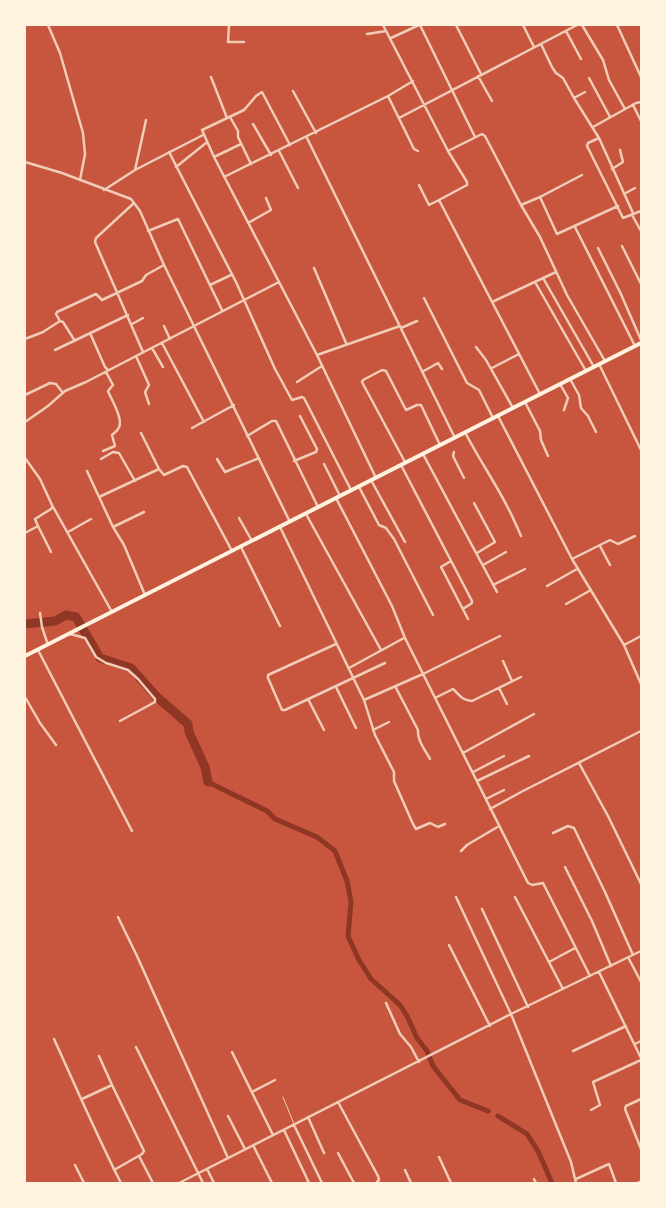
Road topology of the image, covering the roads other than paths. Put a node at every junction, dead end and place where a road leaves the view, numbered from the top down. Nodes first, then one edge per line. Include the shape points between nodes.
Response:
1 (48, 25) edge
2 (229, 25) edge
3 (383, 25) edge
4 (420, 25) edge
5 (456, 25) edge
6 (523, 25) edge
7 (577, 25) edge
8 (582, 25) edge
9 (617, 25) edge
10 (386, 31) junction
11 (566, 31) junction
12 (367, 34) dead end
13 (391, 38) junction
14 (244, 42) dead end
15 (540, 44) junction
16 (534, 47) junction
17 (581, 58) dead end
18 (482, 74) junction
19 (478, 76) junction
20 (211, 77) dead end
21 (641, 77) edge
22 (590, 78) dead end
23 (413, 81) junction
24 (452, 89) junction
25 (293, 92) dead end
26 (585, 92) dead end
27 (388, 96) junction
28 (574, 98) junction
29 (492, 101) dead end
30 (641, 102) edge
31 (424, 104) junction
32 (633, 105) junction
33 (625, 109) junction
34 (610, 117) junction
35 (228, 118) junction
36 (399, 118) junction
37 (146, 120) dead end
38 (641, 120) edge
39 (253, 124) dead end
40 (593, 127) junction
41 (316, 133) junction
42 (203, 135) junction
43 (475, 137) junction
44 (307, 138) junction
45 (599, 138) junction
46 (206, 143) junction
47 (241, 144) junction
48 (290, 145) junction
49 (620, 150) dead end
50 (279, 151) junction
51 (418, 151) dead end
52 (448, 151) junction
53 (169, 152) junction
54 (271, 155) junction
55 (214, 157) junction
56 (25, 162) edge
57 (251, 164) junction
58 (176, 166) junction
59 (612, 169) junction
60 (136, 170) junction
61 (582, 175) dead end
62 (224, 177) junction
63 (80, 180) junction
64 (419, 185) dead end
65 (298, 188) dead end
66 (634, 188) dead end
67 (104, 190) junction
68 (624, 194) junction
69 (540, 197) junction
70 (266, 198) dead end
71 (439, 200) junction
72 (134, 204) junction
73 (521, 205) junction
74 (618, 206) junction
75 (641, 211) edge
76 (632, 215) junction
77 (248, 223) junction
78 (575, 227) junction
79 (148, 231) junction
80 (641, 231) edge
81 (622, 246) dead end
82 (598, 248) dead end
83 (164, 265) junction
84 (314, 268) dead end
85 (556, 272) junction
86 (231, 275) junction
87 (544, 278) junction
88 (280, 282) junction
89 (535, 282) junction
90 (641, 284) edge
91 (210, 285) junction
92 (118, 292) junction
93 (424, 298) dead end
94 (244, 300) junction
95 (492, 302) junction
96 (222, 310) junction
97 (128, 315) junction
98 (142, 318) dead end
99 (60, 321) junction
100 (417, 321) dead end
101 (132, 324) junction
102 (164, 326) dead end
103 (194, 327) junction
104 (400, 327) junction
105 (90, 333) junction
106 (25, 339) edge
107 (170, 339) junction
108 (75, 341) junction
109 (641, 342) edge
110 (162, 343) junction
111 (346, 343) junction
112 (635, 346) junction
113 (476, 347) dead end
114 (152, 348) junction
115 (55, 350) dead end
116 (143, 352) junction
117 (317, 354) junction
118 (519, 354) junction
119 (136, 356) junction
120 (605, 361) junction
121 (599, 364) junction
122 (322, 366) junction
123 (164, 367) dead end
124 (594, 367) junction
125 (491, 368) junction
126 (442, 369) dead end
127 (107, 371) junction
128 (586, 371) junction
129 (422, 372) junction
130 (570, 379) junction
131 (297, 382) dead end
132 (560, 384) junction
133 (64, 392) junction
134 (540, 394) junction
135 (25, 395) edge
136 (525, 402) junction
137 (149, 404) dead end
138 (234, 406) junction
139 (513, 408) junction
140 (564, 410) dead end
141 (300, 416) dead end
142 (498, 416) junction
143 (493, 418) junction
144 (25, 422) edge
145 (204, 422) junction
146 (192, 428) dead end
147 (465, 432) junction
148 (596, 432) dead end
149 (141, 433) dead end
150 (247, 435) junction
151 (455, 438) junction
152 (440, 445) junction
153 (641, 450) edge
154 (103, 451) dead end
155 (454, 452) dead end
156 (423, 454) junction
157 (548, 456) dead end
158 (259, 458) junction
159 (101, 459) dead end
160 (217, 459) dead end
161 (26, 461) edge
162 (294, 461) junction
163 (324, 464) dead end
164 (403, 464) junction
165 (159, 469) junction
166 (87, 471) dead end
167 (464, 478) dead end
168 (374, 479) junction
169 (135, 480) junction
170 (359, 487) junction
171 (351, 490) junction
172 (340, 496) junction
173 (99, 497) junction
174 (336, 498) junction
175 (474, 503) dead end
176 (52, 505) junction
177 (318, 507) junction
178 (144, 512) dead end
179 (306, 514) junction
180 (238, 518) dead end
181 (91, 519) dead end
182 (290, 522) junction
183 (38, 526) junction
184 (280, 526) junction
185 (113, 527) junction
186 (68, 532) junction
187 (25, 533) edge
188 (521, 536) dead end
189 (635, 536) dead end
190 (252, 541) junction
191 (405, 542) dead end
192 (600, 546) junction
193 (241, 547) junction
194 (232, 551) junction
195 (51, 552) dead end
196 (506, 552) dead end
197 (477, 553) junction
198 (572, 559) junction
199 (452, 561) junction
200 (610, 564) dead end
201 (483, 565) junction
202 (525, 569) dead end
203 (577, 569) junction
204 (494, 585) junction
205 (548, 586) dead end
206 (590, 590) junction
207 (497, 592) dead end
208 (145, 595) junction
209 (566, 604) dead end
210 (463, 609) junction
211 (40, 612) dead end
212 (112, 612) junction
213 (433, 615) dead end
214 (468, 619) dead end
215 (280, 626) dead end
216 (70, 634) junction
217 (500, 636) dead end
218 (641, 636) edge
219 (405, 638) junction
220 (336, 644) junction
221 (48, 645) junction
222 (624, 645) junction
223 (38, 650) junction
224 (381, 650) junction
225 (25, 656) edge
226 (503, 661) dead end
227 (385, 663) dead end
228 (349, 668) junction
229 (423, 674) junction
230 (520, 677) dead end
231 (354, 678) junction
232 (512, 681) junction
233 (641, 684) edge
234 (336, 686) junction
235 (395, 686) junction
236 (499, 688) junction
237 (25, 697) edge
238 (435, 698) junction
239 (308, 699) junction
240 (364, 700) junction
241 (507, 704) dead end
242 (534, 714) dead end
243 (120, 722) dead end
244 (389, 722) dead end
245 (356, 728) dead end
246 (324, 730) dead end
247 (373, 730) junction
248 (641, 731) edge
249 (56, 745) dead end
250 (463, 753) junction
251 (504, 756) dead end
252 (529, 756) dead end
253 (430, 759) dead end
254 (579, 762) junction
255 (473, 772) junction
256 (478, 781) junction
257 (504, 790) dead end
258 (486, 799) junction
259 (490, 809) junction
260 (445, 824) dead end
261 (499, 826) junction
262 (132, 830) dead end
263 (553, 832) dead end
264 (461, 851) dead end
265 (564, 867) dead end
266 (641, 884) edge
267 (456, 897) dead end
268 (515, 897) dead end
269 (482, 909) dead end
270 (118, 917) dead end
271 (449, 945) dead end
272 (575, 948) junction
273 (641, 951) edge
274 (633, 955) junction
275 (628, 957) junction
276 (549, 962) junction
277 (611, 966) junction
278 (599, 972) junction
279 (590, 976) junction
280 (641, 982) edge
281 (563, 989) junction
282 (386, 1004) dead end
283 (528, 1007) junction
284 (511, 1014) junction
285 (490, 1026) junction
286 (626, 1026) junction
287 (54, 1039) dead end
288 (641, 1041) edge
289 (635, 1044) junction
290 (136, 1047) dead end
291 (573, 1051) dead end
292 (232, 1052) dead end
293 (99, 1056) dead end
294 (641, 1059) edge
295 (420, 1061) junction
296 (275, 1080) dead end
297 (112, 1085) junction
298 (252, 1092) junction
299 (283, 1097) dead end
300 (82, 1099) junction
301 (641, 1099) edge
302 (338, 1102) junction
303 (591, 1110) dead end
304 (228, 1116) dead end
305 (308, 1117) junction
306 (294, 1125) junction
307 (284, 1130) junction
308 (273, 1135) junction
309 (253, 1145) junction
310 (245, 1149) junction
311 (641, 1149) edge
312 (324, 1153) dead end
313 (338, 1153) dead end
314 (139, 1156) junction
315 (439, 1157) dead end
316 (228, 1158) junction
317 (75, 1165) dead end
318 (207, 1169) junction
319 (114, 1170) junction
320 (405, 1170) dead end
321 (198, 1173) junction
322 (534, 1179) dead end
323 (576, 1181) edge
324 (84, 1183) edge
325 (121, 1183) edge
326 (153, 1183) edge
327 (179, 1183) edge
328 (203, 1183) edge
329 (214, 1183) edge
330 (272, 1183) edge
331 (309, 1183) edge
332 (322, 1183) edge
333 (354, 1183) edge
334 (376, 1183) edge
335 (410, 1183) edge
336 (451, 1183) edge
337 (536, 1183) edge
338 (616, 1183) edge

1 - 63 street via 60,53 83,134 85,154
2 - 14 street via 228,42
3 - 10 street
4 - 13 street
4 - 24 street
5 - 18 street
6 - 16 street
7 - 11 street
8 - 33 street via 603,60 609,80
9 - 21 street
10 - 12 street
10 - 13 street
11 - 15 street
11 - 17 street
13 - 23 street
15 - 16 street
15 - 28 street
16 - 18 street
18 - 19 street
19 - 24 street
19 - 29 street
20 - 35 street
22 - 34 street
23 - 27 street
23 - 31 street
24 - 31 street
24 - 43 street
25 - 41 street
26 - 28 street
27 - 36 street
27 - 41 street
28 - 40 street
30 - 32 street
31 - 36 street
31 - 52 street
32 - 33 street
32 - 38 street
33 - 34 street
34 - 40 street
35 - 42 street via 202,130
35 - 47 street via 238,131
35 - 48 street via 246,109 256,96 263,93
36 - 51 street
37 - 60 street
39 - 54 street
40 - 45 street
41 - 44 street
42 - 46 street
42 - 53 street
43 - 52 street
43 - 73 street via 485,136
44 - 48 street
44 - 104 street
45 - 59 street
45 - 74 street via 587,146
46 - 55 street
46 - 58 street
47 - 55 street
47 - 57 street
48 - 50 street
49 - 59 street via 624,161
50 - 54 street
50 - 65 street
52 - 71 street via 467,183
53 - 58 street
53 - 60 street
54 - 57 street
55 - 62 street
56 - 63 street
57 - 62 street
58 - 86 street
59 - 68 street
60 - 67 street
61 - 69 street
62 - 77 street
63 - 67 street
64 - 71 street via 428,205
66 - 68 street
67 - 72 street
68 - 76 street
69 - 73 street
69 - 78 street via 557,234
70 - 77 street via 271,210
71 - 95 street
72 - 79 street
72 - 92 street via 96,238
73 - 85 street
74 - 76 street via 623,218
74 - 78 street
75 - 76 street
76 - 80 street
77 - 88 street
78 - 112 street
79 - 83 street
79 - 91 street via 178,219
81 - 90 street
82 - 109 street
83 - 92 street via 142,281
83 - 103 street
84 - 111 street
85 - 87 street
85 - 120 street
86 - 91 street
86 - 94 street
87 - 89 street
87 - 124 street
88 - 94 street
88 - 117 street
89 - 95 street
89 - 128 street
91 - 96 street
92 - 97 street
92 - 99 street via 102,300 96,294 57,312
93 - 143 street via 467,383 479,390
94 - 96 street
94 - 171 street via 290,395 293,400 304,398
95 - 118 street
96 - 103 street
97 - 101 street
97 - 105 street
98 - 101 street
99 - 106 street
99 - 108 street
100 - 104 street
101 - 116 street
102 - 107 street
103 - 107 street
103 - 138 street
104 - 111 street
104 - 129 street
105 - 108 street
105 - 127 street
107 - 110 street
108 - 115 street
109 - 112 main road
110 - 114 street
110 - 145 street
111 - 117 street
112 - 120 main road
113 - 125 street
114 - 116 street
114 - 123 street
116 - 119 street
117 - 122 street
118 - 125 street
118 - 134 street
119 - 127 street
119 - 137 street via 149,385 145,392
120 - 121 main road
121 - 124 main road
121 - 153 street
122 - 131 street
122 - 168 street
124 - 128 main road
125 - 139 street
126 - 129 street via 438,363
127 - 133 street
127 - 154 street via 113,385 108,391 120,423 112,435 115,446
128 - 130 main road
129 - 151 street
130 - 132 main road
130 - 148 street via 579,395 581,408
132 - 134 main road
132 - 140 street via 568,398
133 - 135 street via 50,383
133 - 144 street
134 - 136 main road
136 - 139 main road
136 - 157 street
138 - 145 street
138 - 150 street
139 - 142 main road
141 - 162 street via 317,449
142 - 143 main road
142 - 198 street
143 - 147 main road
145 - 146 street
147 - 151 main road
147 - 188 street
149 - 165 street
150 - 158 street
150 - 162 street via 276,421
151 - 152 main road
152 - 156 main road
152 - 164 street via 420,405 406,410 385,370 382,370 362,381
155 - 167 street
156 - 164 main road
156 - 197 street
158 - 160 street via 225,472
158 - 182 street
159 - 169 street via 119,452
161 - 176 street via 40,479
162 - 177 street
163 - 172 street
164 - 168 main road
164 - 199 street
165 - 169 street
165 - 194 street via 164,475 187,467
166 - 173 street
168 - 170 main road
168 - 191 street
169 - 173 street
170 - 171 main road
170 - 213 street via 379,525 386,528 394,539
171 - 172 main road
172 - 174 main road
173 - 185 street
174 - 177 main road
174 - 219 street
175 - 197 street via 495,542
176 - 183 street via 52,509 35,518
176 - 186 street
177 - 179 main road
178 - 185 street
179 - 182 main road
179 - 224 street
180 - 190 street
181 - 186 street
182 - 184 main road
183 - 187 street
183 - 195 street
184 - 190 main road
184 - 220 street
185 - 208 street
186 - 212 street
189 - 192 street via 618,544 611,540
190 - 193 main road
192 - 198 street
192 - 200 street
193 - 194 main road
193 - 215 street
194 - 208 main road
196 - 201 street
197 - 201 street
198 - 203 street
199 - 210 street via 472,601
199 - 210 street via 440,567
201 - 204 street
202 - 204 street
203 - 205 street
203 - 206 street
204 - 207 street
206 - 209 street
206 - 222 street
208 - 212 main road
210 - 214 street
211 - 221 street
212 - 216 main road
216 - 221 main road
216 - 243 street via 85,638 95,655 103,661 132,673 155,699 155,702
217 - 229 street
218 - 222 street
219 - 224 street
219 - 229 street
220 - 228 street
220 - 239 street via 268,675 282,710
221 - 223 main road
222 - 233 street
223 - 225 main road
223 - 262 street
224 - 228 street
226 - 232 street
227 - 231 street
228 - 231 street
229 - 235 street
229 - 238 street
230 - 232 street
231 - 234 street
231 - 240 street
232 - 236 street
234 - 239 street
234 - 245 street
235 - 240 street
235 - 253 street
236 - 238 street via 472,702 460,698 453,689
236 - 241 street
237 - 249 street
238 - 250 street
239 - 246 street
240 - 247 street
242 - 250 street
244 - 247 street
247 - 260 street via 394,772 394,781 415,828 430,823 438,827
248 - 254 street
250 - 255 street
251 - 255 street
252 - 256 street
254 - 259 street
254 - 266 street
255 - 256 street
256 - 258 street
257 - 258 street
258 - 259 street
259 - 261 street
261 - 264 street
261 - 272 street via 528,882 533,885 543,883
263 - 274 street via 568,826 574,828
265 - 277 street
267 - 284 street
268 - 276 street
269 - 283 street
270 - 316 street
271 - 285 street
272 - 276 street
272 - 279 street
273 - 274 street
274 - 275 street
275 - 277 street
275 - 280 street
276 - 281 street
277 - 278 street
278 - 279 street
278 - 286 street
279 - 281 street
281 - 283 street
282 - 295 street via 400,1034
283 - 284 street
284 - 285 street
284 - 323 street
285 - 295 street
286 - 289 street
286 - 291 street
287 - 300 street
288 - 289 street
289 - 294 street
290 - 321 street
292 - 298 street
293 - 297 street
294 - 303 street via 593,1082 600,1105
295 - 302 street
296 - 298 street
297 - 300 street
297 - 314 street via 144,1151
298 - 308 street
299 - 306 lane
300 - 319 street
301 - 311 street via 625,1109
302 - 305 street
302 - 334 street via 378,1176
304 - 310 street
305 - 306 street
305 - 312 street
306 - 307 street
306 - 332 street
307 - 308 street
307 - 331 street
308 - 309 street
309 - 310 street
309 - 330 street
310 - 316 street
313 - 333 street
314 - 319 street
314 - 326 street
315 - 336 street
316 - 318 street
317 - 324 street
318 - 321 street
318 - 329 street
319 - 325 street
320 - 335 street
321 - 327 street
321 - 328 street
322 - 337 street
323 - 338 street via 609,1164

